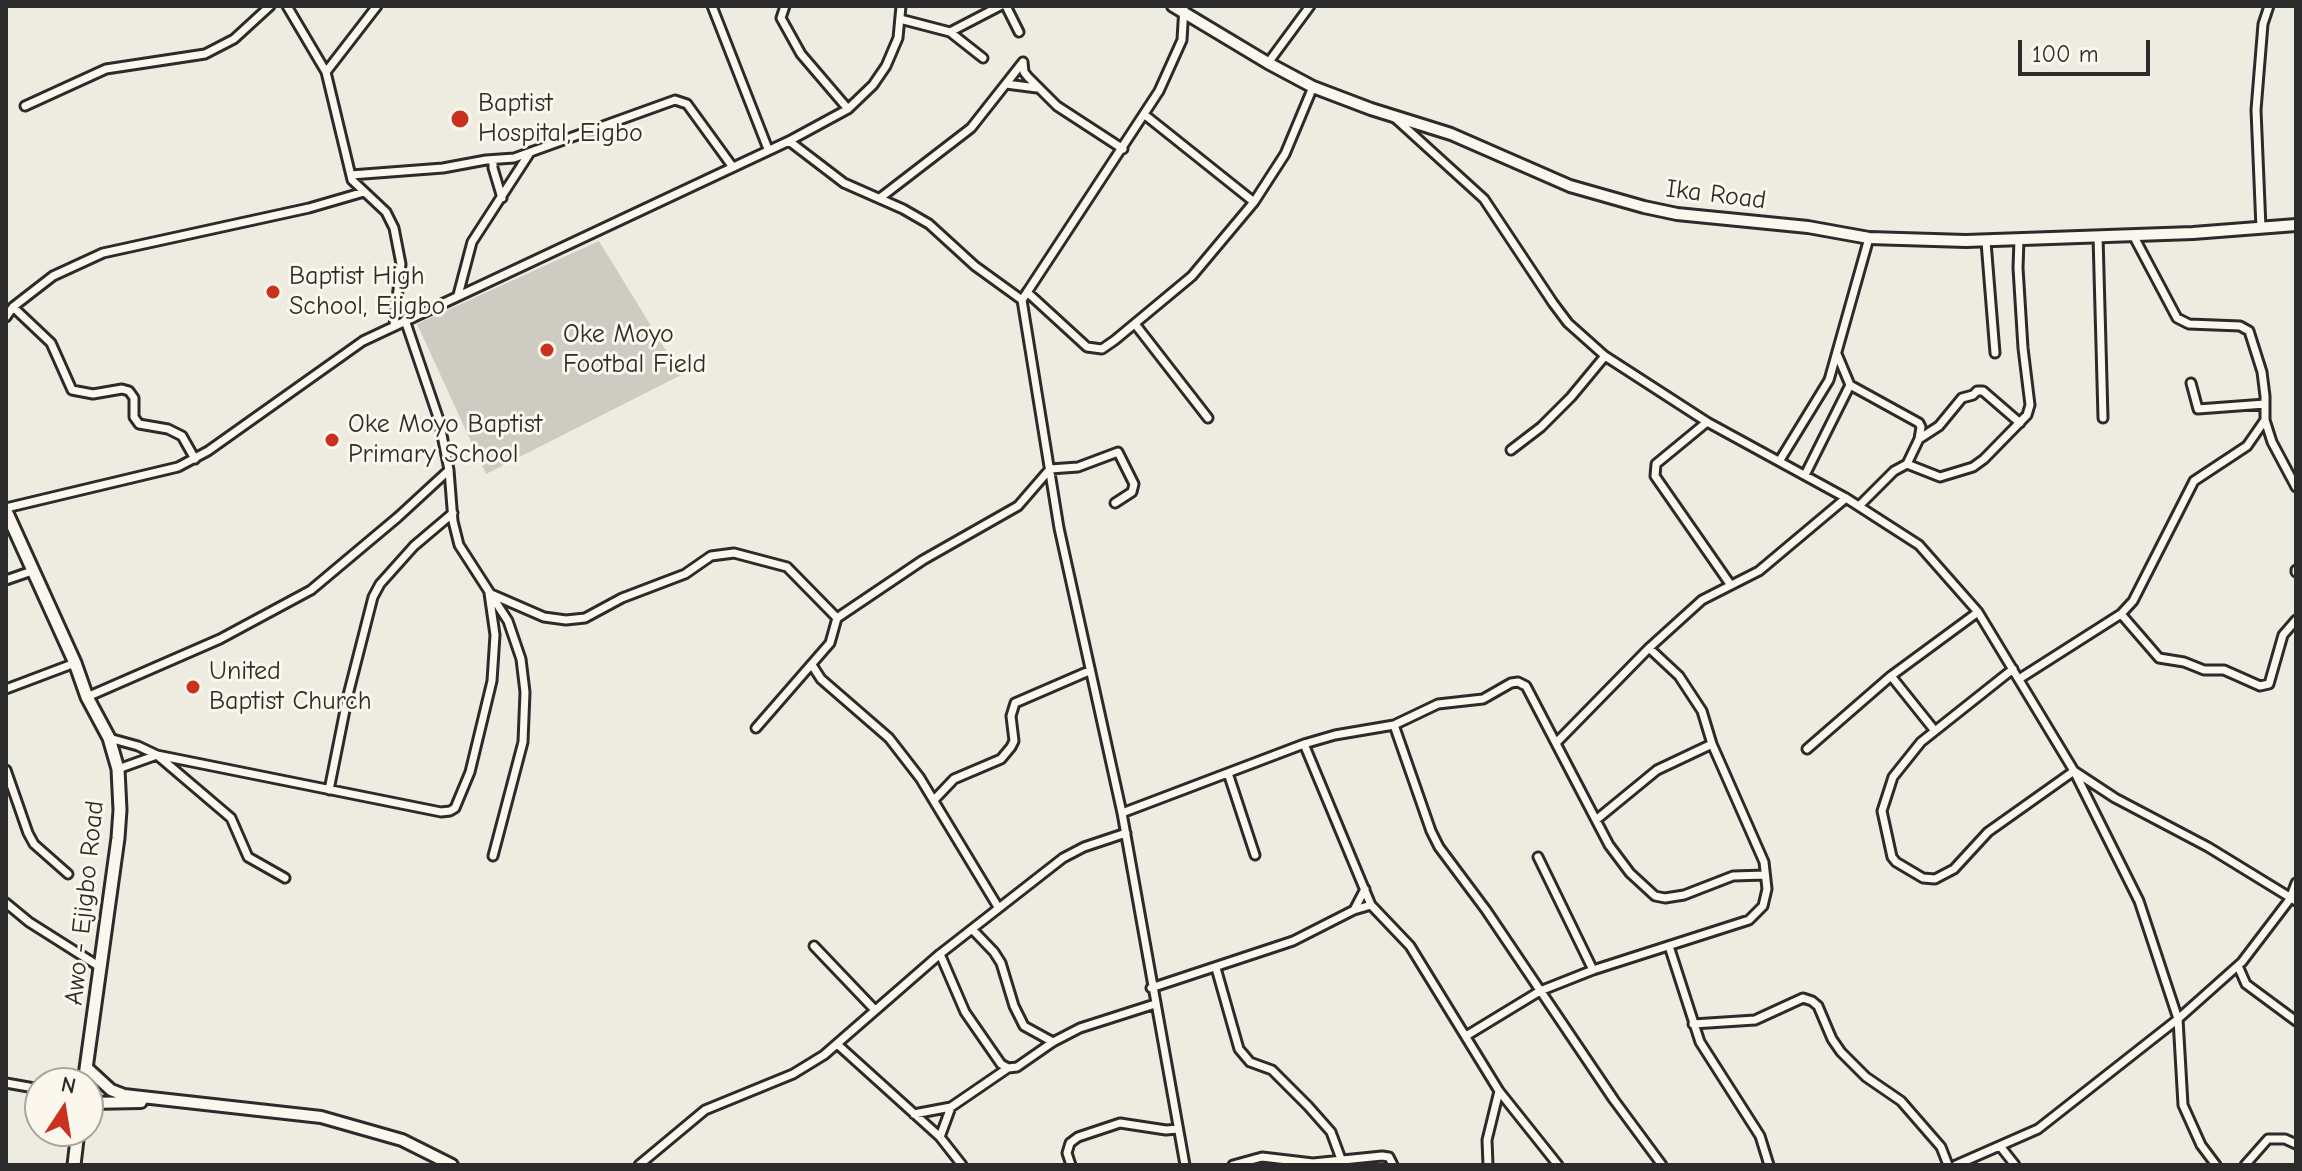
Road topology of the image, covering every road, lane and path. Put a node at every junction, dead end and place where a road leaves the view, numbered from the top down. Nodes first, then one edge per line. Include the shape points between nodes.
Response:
1 (270, 6) edge
2 (287, 6) edge
3 (377, 6) edge
4 (712, 6) edge
5 (785, 6) edge
6 (901, 6) edge
7 (1003, 6) edge
8 (1173, 6) edge
9 (1310, 6) edge
10 (2269, 6) edge
11 (1184, 9) edge
12 (900, 19) junction
13 (950, 32) junction
14 (1019, 32) dead end
15 (983, 58) dead end
16 (1268, 63) junction
17 (326, 72) junction
18 (1006, 84) junction
19 (1313, 87) junction
20 (1039, 89) junction
21 (25, 106) dead end
22 (848, 109) junction
23 (1145, 115) junction
24 (1391, 115) junction
25 (789, 141) junction
26 (768, 149) junction
27 (1123, 149) junction
28 (530, 152) junction
29 (493, 160) junction
30 (732, 166) junction
31 (351, 178) junction
32 (364, 192) junction
33 (345, 197) junction
34 (502, 198) junction
35 (880, 198) junction
36 (1254, 202) junction
37 (2296, 225) edge
38 (2261, 228) junction
39 (2133, 235) junction
40 (2098, 236) junction
41 (1869, 238) junction
42 (2019, 239) junction
43 (1986, 242) junction
44 (1027, 292) junction
45 (458, 295) junction
46 (1022, 300) junction
47 (13, 307) junction
48 (6, 317) edge
49 (405, 320) junction
50 (1135, 324) junction
51 (394, 325) junction
52 (1995, 353) dead end
53 (1837, 354) junction
54 (1605, 356) junction
55 (2191, 383) dead end
56 (1850, 385) junction
57 (2265, 404) junction
58 (1208, 418) dead end
59 (2103, 418) dead end
60 (2265, 420) junction
61 (1707, 422) junction
62 (2020, 423) junction
63 (1919, 439) junction
64 (1511, 450) dead end
65 (195, 459) junction
66 (1780, 460) junction
67 (1907, 464) junction
68 (1050, 469) junction
69 (449, 470) junction
70 (1805, 475) junction
71 (2296, 487) edge
72 (1846, 498) junction
73 (1115, 503) dead end
74 (1859, 506) junction
75 (6, 510) edge
76 (453, 513) junction
77 (32, 571) junction
78 (6, 580) edge
79 (1730, 584) junction
80 (489, 593) junction
81 (1978, 612) junction
82 (2121, 614) junction
83 (837, 618) junction
84 (2296, 620) edge
85 (1649, 648) junction
86 (75, 663) junction
87 (812, 665) junction
88 (2013, 669) junction
89 (1089, 671) junction
90 (1891, 676) junction
91 (2019, 679) junction
92 (6, 689) edge
93 (87, 697) junction
94 (1394, 725) junction
95 (756, 728) dead end
96 (1935, 731) junction
97 (109, 738) junction
98 (1557, 742) junction
99 (1304, 744) junction
100 (1712, 744) junction
101 (1807, 749) dead end
102 (157, 755) junction
103 (118, 769) junction
104 (6, 770) edge
105 (2074, 771) junction
106 (1228, 773) junction
107 (329, 790) junction
108 (934, 800) junction
109 (1122, 813) junction
110 (1596, 820) junction
111 (1126, 833) junction
112 (1255, 855) dead end
113 (493, 856) dead end
114 (1538, 857) dead end
115 (68, 874) dead end
116 (1765, 875) junction
117 (285, 878) dead end
118 (2296, 883) edge
119 (1365, 889) junction
120 (2293, 900) edge
121 (6, 903) edge
122 (1371, 905) junction
123 (998, 907) junction
124 (1354, 910) junction
125 (972, 929) junction
126 (814, 946) dead end
127 (1669, 946) junction
128 (940, 954) junction
129 (2238, 966) junction
130 (102, 968) junction
131 (1216, 968) junction
132 (1593, 970) junction
133 (1151, 988) junction
134 (1540, 991) junction
135 (1155, 1004) junction
136 (875, 1010) junction
137 (2178, 1019) junction
138 (2296, 1021) edge
139 (1693, 1024) junction
140 (1466, 1036) junction
141 (1053, 1042) junction
142 (837, 1044) junction
143 (86, 1067) edge
144 (1008, 1068) junction
145 (104, 1084) edge
146 (1499, 1091) junction
147 (167, 1101) junction
148 (104, 1103) edge
149 (951, 1107) junction
150 (914, 1114) junction
151 (1178, 1129) junction
152 (940, 1137) junction
153 (2296, 1144) edge
154 (2000, 1146) junction
155 (1341, 1159) junction
156 (452, 1165) edge
157 (639, 1165) edge
158 (962, 1165) edge
159 (1071, 1165) edge
160 (1185, 1165) edge
161 (1233, 1165) edge
162 (1393, 1165) edge
163 (1488, 1165) edge
164 (1558, 1165) edge
165 (1662, 1165) edge
166 (1769, 1165) edge
167 (1948, 1165) edge
168 (1956, 1165) edge
169 (2015, 1165) edge
170 (2216, 1165) edge
171 (2245, 1165) edge

1 - 21 street via 234,39 205,54 106,69
2 - 17 street
3 - 17 street
4 - 26 street
5 - 22 street via 781,18 801,54
6 - 12 street
7 - 13 street
7 - 14 street
8 - 11 street, Ika Road
9 - 16 street
10 - 38 street via 2256,110
11 - 16 street, Ika Road
11 - 23 street via 1182,40
12 - 13 street
12 - 22 street via 886,66
13 - 15 street
16 - 19 street, Ika Road
17 - 31 street
18 - 20 street
18 - 20 street via 1023,62 1024,72
18 - 35 street via 971,128
19 - 24 street, Ika Road
19 - 36 street via 1285,154
20 - 27 street
22 - 25 street
23 - 27 street
23 - 36 street
24 - 41 street, Ika Road via 1451,134 1570,186 1644,207
24 - 54 street via 1484,199 1568,323
25 - 26 street
25 - 35 street via 844,183
26 - 30 street
27 - 44 street
28 - 29 street
28 - 30 street via 675,100 687,104
28 - 34 street
29 - 31 street
29 - 34 street
30 - 45 street
31 - 32 street
31 - 33 street
32 - 33 street
32 - 51 street via 386,212 398,245
33 - 47 street via 103,253 53,276
34 - 45 street via 468,249
35 - 46 street via 929,224
36 - 50 street via 1192,276
37 - 38 street, Ika Road
38 - 39 street, Ika Road
39 - 40 street, Ika Road
39 - 57 street via 2177,318 2249,331
40 - 42 street, Ika Road
40 - 59 street
41 - 43 street, Ika Road
41 - 53 street
42 - 43 street, Ika Road
42 - 62 street via 2030,405
43 - 52 street
44 - 46 street
44 - 50 street via 1087,347 1102,349
45 - 49 street
46 - 68 street
47 - 48 street
47 - 65 street via 51,343 72,390 129,391 139,424 182,436
49 - 51 street
49 - 69 street via 439,420
50 - 58 street
51 - 65 street via 344,353
53 - 56 street
53 - 66 street via 1826,387
54 - 61 street
54 - 64 street via 1571,397
55 - 57 street via 2198,409
56 - 63 street via 1919,423
56 - 70 street
57 - 60 street
60 - 71 street
60 - 82 street via 2247,446 2194,481 2133,601
61 - 66 street
61 - 79 street via 1656,464 1655,476
62 - 63 street via 1977,391 1962,398 1939,426
62 - 67 street via 1973,467 1940,477
63 - 67 street
65 - 75 street
66 - 70 street
67 - 74 street
68 - 73 street via 1078,467 1118,452 1134,484 1132,492
68 - 83 street via 1018,506 923,560
68 - 89 street
69 - 76 street
69 - 93 street via 311,590 220,639
70 - 72 street
72 - 74 street
72 - 79 street via 1772,561
74 - 81 street via 1919,545
75 - 77 main road, Awo - Ejigbo Road
76 - 80 street via 459,545
76 - 107 street via 414,546 373,597
77 - 78 street
77 - 86 main road, Awo - Ejigbo Road
79 - 85 street via 1702,600
80 - 83 street via 544,617 585,618 685,574 711,556 734,553 787,567
80 - 107 street via 495,635 492,681 470,772 455,808 441,812
80 - 113 street via 516,639 525,718
81 - 88 street
81 - 90 street
82 - 84 street via 2159,658 2224,670 2265,686 2283,635
82 - 91 street
83 - 87 street via 830,643
85 - 98 street
85 - 100 street via 1683,681 1702,711
86 - 92 street
86 - 93 main road, Awo - Ejigbo Road
87 - 95 street
87 - 108 street via 889,738
88 - 91 street
88 - 96 street
89 - 108 street via 1015,703 1014,741 1001,759 954,779
89 - 109 street
90 - 96 street
90 - 101 street
91 - 105 street
93 - 97 main road, Awo - Ejigbo Road
94 - 98 street via 1438,704 1483,699 1518,682 1526,686
94 - 99 street
94 - 134 street via 1439,847
96 - 105 street via 1893,777 1882,811 1892,857 1923,878 1935,879 1954,869 1988,832
97 - 102 street
97 - 103 main road, Awo - Ejigbo Road
98 - 110 street
99 - 106 street
99 - 119 street
100 - 110 street via 1657,770
100 - 116 street via 1760,849
102 - 103 street
102 - 107 street
102 - 117 street via 231,818 248,857
103 - 130 main road, Awo - Ejigbo Road via 118,838
104 - 115 street via 34,844
105 - 120 street
105 - 137 street via 2139,901
106 - 109 street
106 - 112 street
108 - 123 street
109 - 111 street
110 - 116 street via 1630,873 1655,896 1684,895 1733,876
111 - 123 street via 1063,858
111 - 133 street
114 - 132 street
116 - 127 street via 1763,906 1749,920
118 - 120 street
119 - 122 street
119 - 124 street
120 - 129 street
121 - 130 street
122 - 124 street
122 - 140 street via 1410,946
123 - 125 street
124 - 131 street via 1310,934
125 - 128 street
125 - 141 street via 1001,963 1024,1026
126 - 136 street
127 - 132 street
127 - 139 street
128 - 136 street
128 - 144 street via 965,1012
129 - 137 street
129 - 138 street via 2246,984
130 - 143 main road, Awo - Ejigbo Road
131 - 133 street
131 - 155 street via 1239,1049 1250,1062 1272,1070 1308,1106 1331,1132
132 - 134 street
133 - 135 street
134 - 140 street
134 - 165 street
135 - 141 street
135 - 151 street
136 - 142 street
137 - 154 street via 2038,1129
137 - 170 street via 2183,1105
139 - 166 street via 1760,1136
139 - 167 street via 1755,1020 1803,998 1812,1001 1841,1052 1901,1101 1941,1147
140 - 146 street
141 - 144 street
142 - 150 street
142 - 157 street via 811,1065 705,1110
144 - 149 street
145 - 147 street via 124,1095
146 - 163 street via 1487,1140
146 - 164 street
147 - 148 street
147 - 156 street via 321,1117 402,1140
149 - 150 street
149 - 152 street
150 - 152 street
151 - 159 street via 1120,1123 1078,1137 1067,1153
151 - 160 street
152 - 158 street
153 - 171 street via 2268,1139
154 - 168 street
154 - 169 street
155 - 161 street via 1313,1163 1262,1157
155 - 162 street via 1382,1156

